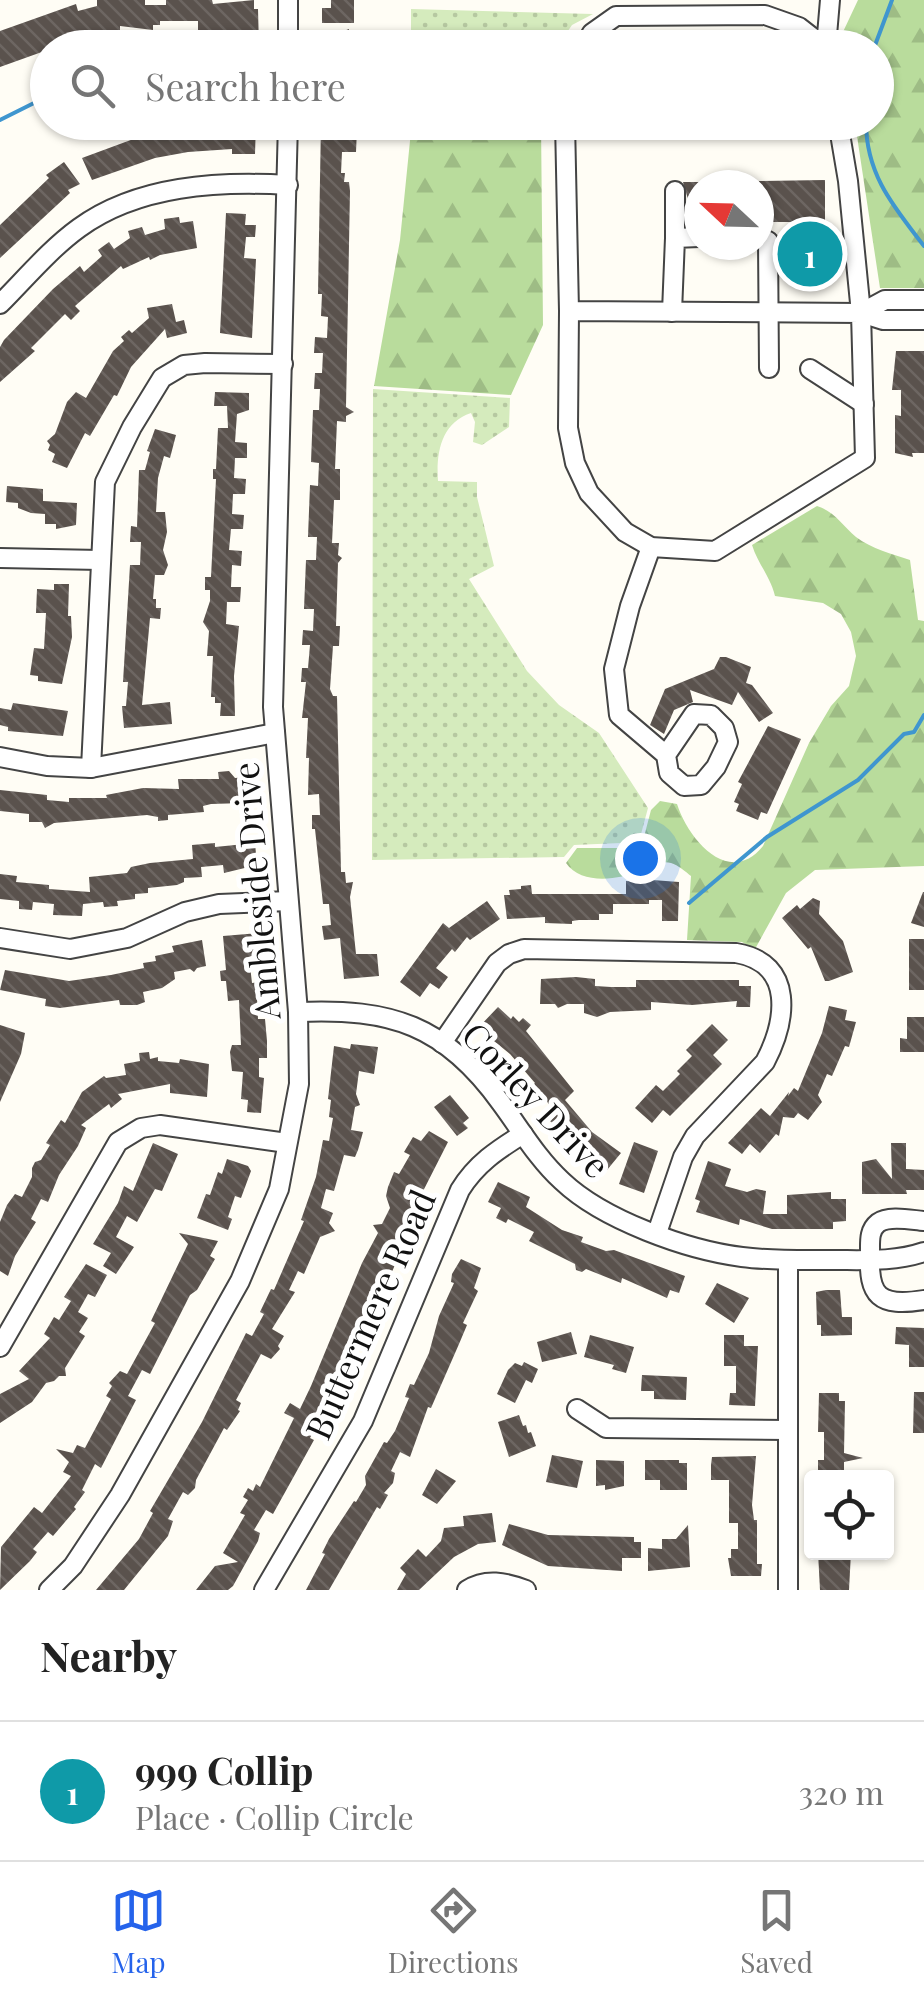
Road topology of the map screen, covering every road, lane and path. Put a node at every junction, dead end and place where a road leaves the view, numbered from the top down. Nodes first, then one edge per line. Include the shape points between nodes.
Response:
1 (288, 0) edge
2 (830, 0) edge
3 (288, 30) edge
4 (597, 30) edge
5 (802, 30) edge
6 (827, 30) edge
7 (288, 140) edge
8 (565, 140) edge
9 (841, 140) edge
10 (288, 185) junction
11 (674, 191) dead end
12 (675, 238) junction
13 (684, 238) edge
14 (769, 260) edge
15 (924, 300) edge
16 (0, 304) edge
17 (569, 311) junction
18 (672, 312) junction
19 (771, 312) junction
20 (861, 313) junction
21 (924, 320) edge
22 (282, 364) junction
23 (769, 368) dead end
24 (810, 369) dead end
25 (864, 404) junction
26 (651, 547) junction
27 (0, 558) edge
28 (100, 560) junction
29 (275, 733) junction
30 (666, 755) dead end
31 (0, 756) edge
32 (90, 768) junction
33 (288, 901) junction
34 (0, 938) edge
35 (298, 1012) junction
36 (442, 1042) junction
37 (523, 1134) junction
38 (287, 1143) junction
39 (924, 1222) edge
40 (657, 1233) junction
41 (924, 1252) edge
42 (905, 1259) junction
43 (788, 1260) junction
44 (870, 1260) junction
45 (924, 1266) edge
46 (924, 1300) edge
47 (0, 1347) edge
48 (577, 1409) dead end
49 (787, 1430) junction
50 (48, 1590) edge
51 (264, 1590) edge
52 (467, 1590) edge
53 (526, 1590) edge
54 (788, 1590) edge

1 - 3 street
2 - 6 street
4 - 5 street via 616,16 766,15
7 - 10 street, Ambleside Drive
8 - 17 street
9 - 20 street
10 - 16 street via 219,184 114,208 78,229
10 - 22 street, Ambleside Drive
11 - 12 street
12 - 13 street
12 - 18 street
14 - 19 street
15 - 20 street via 885,300
17 - 18 street
17 - 26 street via 568,428 575,463 589,493 625,532
18 - 19 street
19 - 20 street
19 - 23 street
20 - 21 street
20 - 25 street
22 - 28 street via 205,362 162,378 105,482
22 - 29 street, Ambleside Drive
24 - 25 street
25 - 26 street via 865,458 716,551
26 - 30 street via 614,669 618,716
27 - 28 street
28 - 32 street
29 - 32 street
29 - 33 street, Ambleside Drive
31 - 32 street
33 - 34 street via 219,904 127,938 70,949
33 - 35 street, Ambleside Drive
35 - 36 street, Corley Drive via 374,1013
35 - 38 street, Ambleside Drive via 299,1084
36 - 37 street, Corley Drive via 468,1062
36 - 40 street via 497,963 524,948 736,953 774,974 782,1015 770,1051 695,1136
37 - 40 street, Corley Drive via 587,1202
37 - 51 street, Buttermere Road via 487,1157 460,1190 363,1420
38 - 47 street via 160,1125 118,1142
38 - 50 street, Ambleside Drive via 278,1189 240,1281 120,1495
39 - 44 street via 881,1220 870,1236
40 - 43 street, Corley Drive via 706,1250
41 - 42 street, Corley Drive
42 - 44 street, Corley Drive
42 - 45 street, Corley Drive
43 - 44 street, Corley Drive
43 - 49 street
44 - 46 street via 872,1288 882,1299
48 - 49 street via 606,1428
49 - 54 street
52 - 53 street via 483,1582

